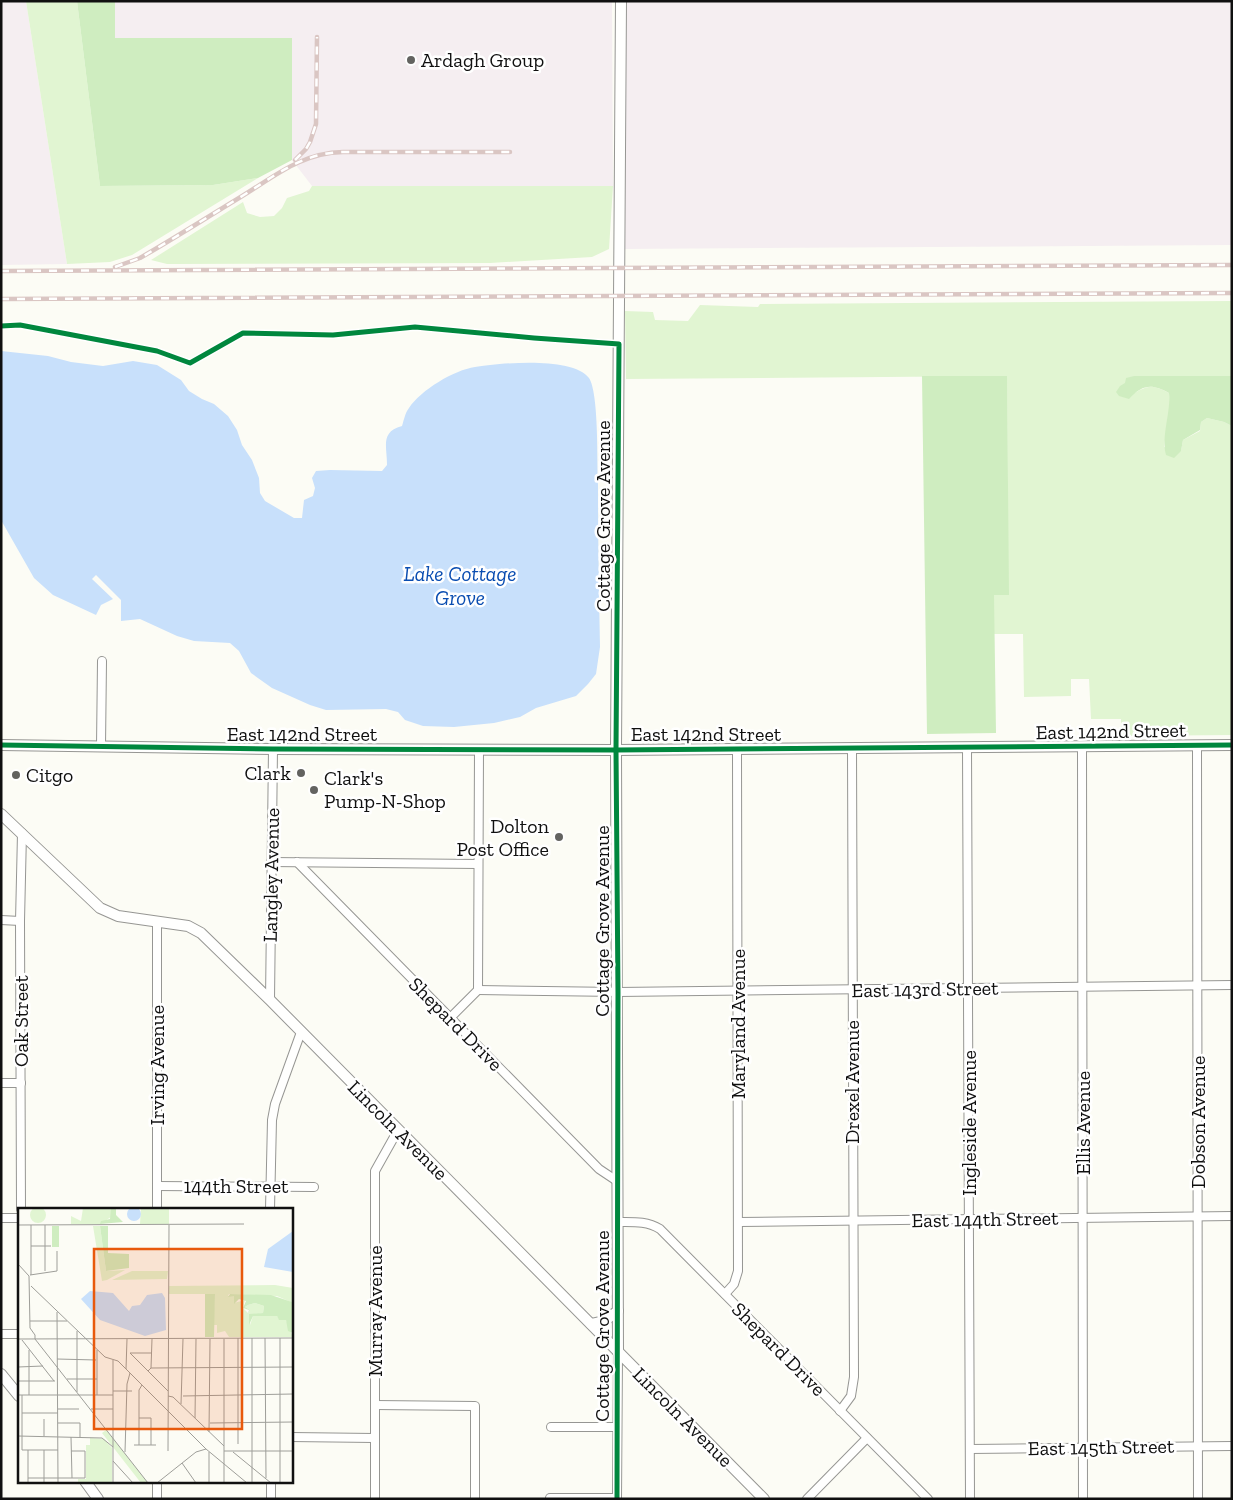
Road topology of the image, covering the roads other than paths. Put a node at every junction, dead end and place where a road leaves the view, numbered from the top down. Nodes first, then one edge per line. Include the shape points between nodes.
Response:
1 (621, 1) edge
2 (102, 661) dead end
3 (1197, 745) junction
4 (1232, 745) edge
5 (1, 746) edge
6 (101, 746) junction
7 (967, 747) junction
8 (1082, 747) junction
9 (273, 749) junction
10 (852, 749) junction
11 (479, 750) junction
12 (616, 750) junction
13 (737, 750) junction
14 (1, 814) edge
15 (22, 833) junction
16 (271, 862) junction
17 (297, 862) junction
18 (478, 864) junction
19 (1, 920) edge
20 (20, 921) junction
21 (157, 921) junction
22 (1232, 985) edge
23 (1198, 986) junction
24 (1082, 987) junction
25 (968, 988) junction
26 (852, 989) junction
27 (478, 990) junction
28 (738, 991) junction
29 (618, 992) junction
30 (270, 1000) junction
31 (450, 1018) junction
32 (301, 1032) junction
33 (1, 1083) edge
34 (21, 1083) junction
35 (398, 1130) junction
36 (617, 1181) junction
37 (157, 1186) junction
38 (270, 1186) junction
39 (314, 1187) dead end
40 (21, 1208) edge
41 (157, 1208) edge
42 (270, 1208) edge
43 (1198, 1216) junction
44 (1232, 1216) edge
45 (1, 1218) edge
46 (18, 1218) edge
47 (1083, 1218) junction
48 (969, 1219) junction
49 (853, 1220) junction
50 (618, 1222) junction
51 (739, 1222) junction
52 (725, 1294) junction
53 (618, 1311) junction
54 (591, 1324) junction
55 (1, 1334) edge
56 (18, 1334) edge
57 (618, 1352) junction
58 (1, 1374) edge
59 (18, 1395) edge
60 (375, 1405) junction
61 (840, 1411) junction
62 (551, 1427) dead end
63 (617, 1427) junction
64 (292, 1437) edge
65 (374, 1438) junction
66 (867, 1438) junction
67 (1198, 1446) junction
68 (1232, 1446) edge
69 (1083, 1448) junction
70 (970, 1449) junction
71 (86, 1482) edge
72 (157, 1482) edge
73 (271, 1482) edge
74 (550, 1498) edge
75 (617, 1498) edge
76 (98, 1499) edge
77 (157, 1499) edge
78 (271, 1499) edge
79 (375, 1499) edge
80 (475, 1499) edge
81 (764, 1499) edge
82 (806, 1499) edge
83 (928, 1499) edge
84 (970, 1499) edge
85 (1083, 1499) edge
86 (1198, 1499) edge

1 - 12 street, Cottage Grove Avenue
2 - 6 street
3 - 4 street, East 142nd Street
3 - 8 street, East 142nd Street
3 - 23 street, Dobson Avenue
5 - 6 street, East 142nd Street
6 - 9 street, East 142nd Street
7 - 8 street, East 142nd Street
7 - 10 street, East 142nd Street
7 - 25 street, Ingleside Avenue
8 - 24 street, Ellis Avenue
9 - 11 street, East 142nd Street
9 - 16 street, Langley Avenue
10 - 13 street, East 142nd Street
10 - 26 street, Drexel Avenue
11 - 12 street, East 142nd Street
11 - 18 street
12 - 13 street, East 142nd Street
12 - 29 street, Cottage Grove Avenue
13 - 28 street, Maryland Avenue
14 - 15 street, Lincoln Avenue
15 - 20 street, Oak Street
15 - 21 street, Lincoln Avenue via 100,908 118,916
16 - 17 street
16 - 30 street, Langley Avenue
17 - 18 street
17 - 31 street, Shepard Drive
18 - 27 street
19 - 20 street
20 - 34 street, Oak Street
21 - 30 street, Lincoln Avenue via 195,928
21 - 37 street, Irving Avenue
22 - 23 street, East 143rd Street
23 - 24 street, East 143rd Street
23 - 43 street, Dobson Avenue
24 - 25 street, East 143rd Street
24 - 47 street, Ellis Avenue
25 - 26 street, East 143rd Street
25 - 48 street, Ingleside Avenue
26 - 28 street, East 143rd Street
26 - 49 street, Drexel Avenue
27 - 29 street, East 143rd Street
27 - 31 street
28 - 29 street, East 143rd Street
28 - 51 street, Maryland Avenue
29 - 36 street, Cottage Grove Avenue
30 - 32 street, Lincoln Avenue
31 - 36 street, Shepard Drive via 599,1169
32 - 35 street, Lincoln Avenue
32 - 38 street via 275,1104
33 - 34 street
34 - 40 street, Oak Street
35 - 54 street, Lincoln Avenue
35 - 60 street, Murray Avenue via 375,1171
36 - 50 street, Cottage Grove Avenue
37 - 38 street, 144th Street
37 - 41 street, Irving Avenue
38 - 39 street, 144th Street
38 - 42 street
43 - 44 street, East 144th Street
43 - 47 street, East 144th Street
43 - 67 street, Dobson Avenue
45 - 46 street
47 - 48 street, East 144th Street
47 - 69 street, Ellis Avenue
48 - 49 street, East 144th Street
48 - 70 street, Ingleside Avenue
49 - 51 street, East 144th Street
49 - 61 street, Drexel Avenue via 853,1388
50 - 52 street, Shepard Drive via 652,1224
50 - 53 street, Cottage Grove Avenue
51 - 52 street, Maryland Avenue via 737,1278
52 - 61 street, Shepard Drive
53 - 54 street via 604,1321
53 - 57 street, Cottage Grove Avenue
54 - 57 street, Lincoln Avenue
55 - 56 street
57 - 63 street, Cottage Grove Avenue
57 - 81 street, Lincoln Avenue
58 - 59 street
60 - 65 street, Murray Avenue
60 - 80 street via 475,1406
61 - 66 street, Shepard Drive
62 - 63 street
63 - 75 street, Cottage Grove Avenue
64 - 65 street
65 - 79 street, Murray Avenue
66 - 82 street
66 - 83 street, Shepard Drive
67 - 68 street, East 145th Street
67 - 69 street, East 145th Street
67 - 86 street, Dobson Avenue
69 - 70 street, East 145th Street
69 - 85 street, Ellis Avenue
70 - 84 street, Ingleside Avenue
71 - 76 street
72 - 77 street
73 - 78 street
74 - 75 street

